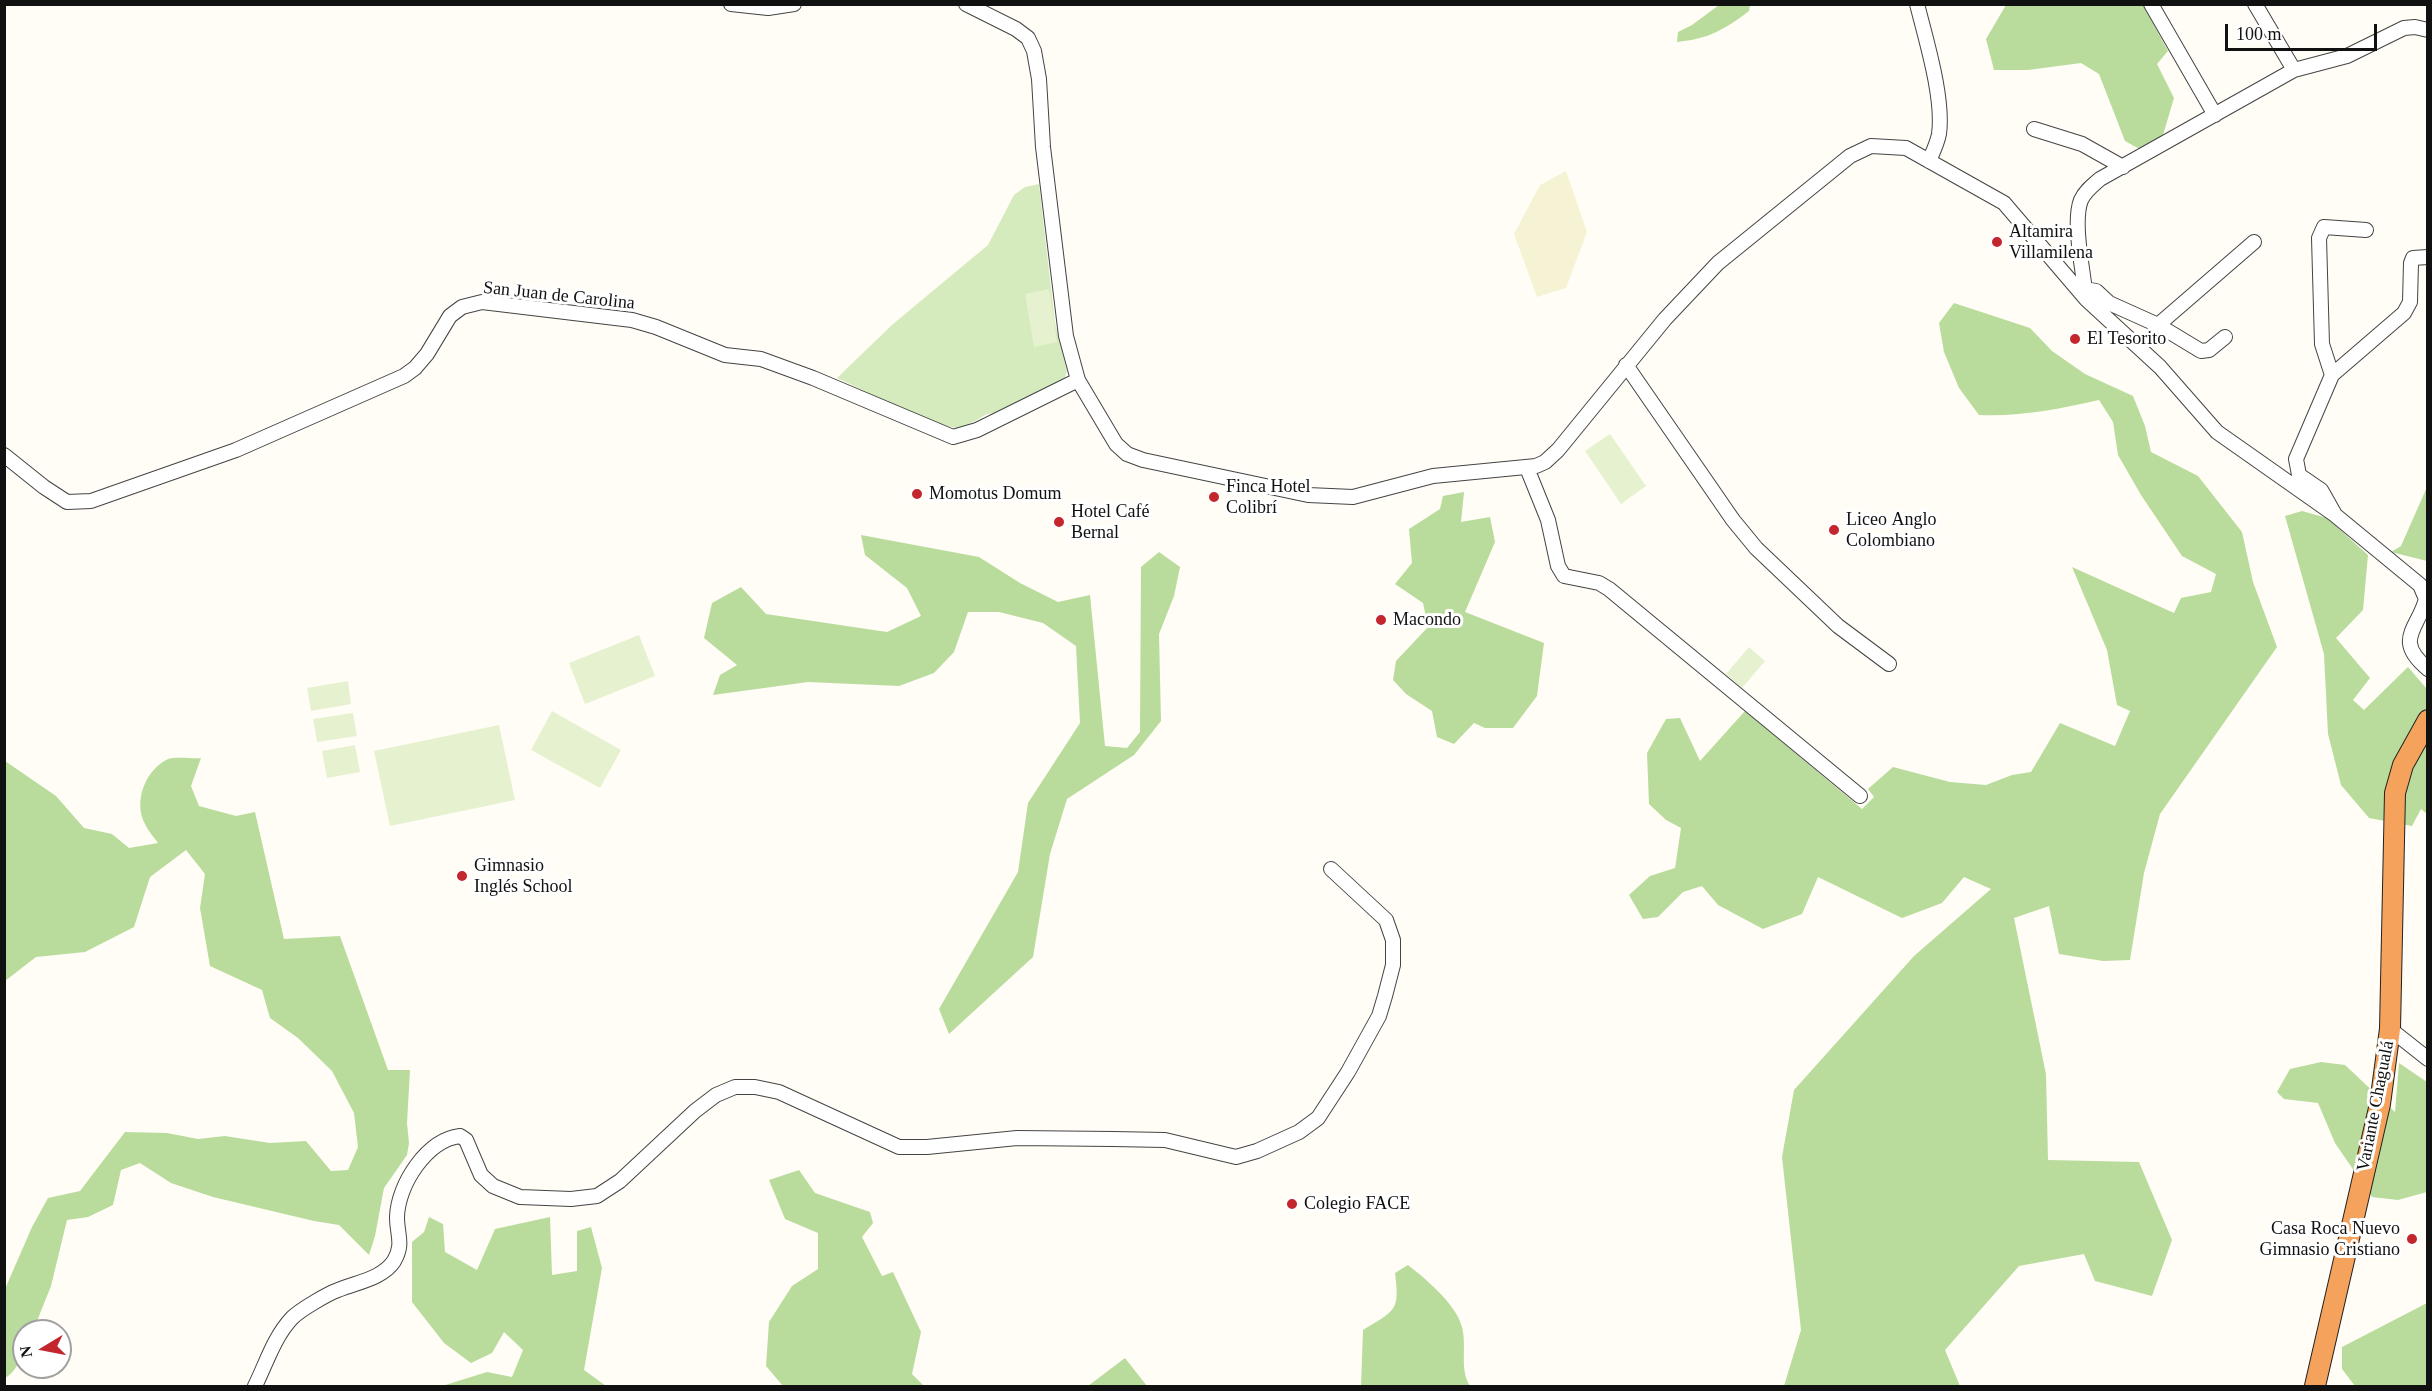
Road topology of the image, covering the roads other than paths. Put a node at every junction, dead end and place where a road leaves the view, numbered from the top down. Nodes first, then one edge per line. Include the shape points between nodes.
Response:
1 (731, 4) edge
2 (794, 4) edge
3 (966, 4) edge
4 (1917, 4) edge
5 (2151, 4) edge
6 (2255, 4) edge
7 (2427, 30) edge
8 (2294, 70) junction
9 (2215, 115) junction
10 (2034, 129) dead end
11 (1929, 161) junction
12 (2123, 166) junction
13 (2366, 230) dead end
14 (2254, 242) dead end
15 (2427, 257) edge
16 (2086, 294) junction
17 (2158, 325) junction
18 (2225, 337) dead end
19 (1626, 365) junction
20 (2332, 375) junction
21 (1078, 380) junction
22 (4, 455) edge
23 (1527, 468) junction
24 (2335, 515) junction
25 (1889, 664) dead end
26 (2427, 669) edge
27 (2427, 720) edge
28 (1860, 796) dead end
29 (1331, 869) dead end
30 (2390, 1029) junction
31 (2427, 1059) edge
32 (255, 1386) edge
33 (2314, 1386) edge

1 - 2 street via 768,8
3 - 21 street via 1016,29 1028,38 1034,51 1062,322
4 - 11 street via 1938,104 1939,131
5 - 9 street
6 - 8 street
7 - 8 street via 2404,28 2347,56
8 - 9 street
9 - 12 street
10 - 12 street via 2082,144
11 - 16 street via 2004,203
11 - 19 street via 1906,148 1889,146 1871,146 1850,156 1718,263
12 - 16 street via 2090,187 2078,210
13 - 20 street via 2324,227 2319,238 2322,344
14 - 17 street
15 - 20 street via 2413,258 2410,263 2410,303 2404,313
16 - 17 street via 2096,291 2109,303
16 - 24 street via 2160,367 2217,432
17 - 18 street via 2201,351 2209,350
19 - 23 street via 1558,450 1545,462
19 - 25 street via 1756,548 1838,626
20 - 24 street via 2296,459 2299,475 2321,490
21 - 22 street, San Juan de Carolina via 977,430 953,437 802,374 760,359 725,355 632,320 482,302 462,307 450,316 427,354 404,376 236,450 91,501 67,502
21 - 23 street via 1116,444 1127,454 1308,495 1353,497 1433,476
23 - 28 street via 1548,520 1558,566 1564,576 1609,589
24 - 26 street via 2424,591 2424,606 2409,641
27 - 30 highway, Variante Chagualá via 2403,765 2395,793
29 - 32 street via 1386,920 1393,940 1393,964 1379,1016 1348,1072 1318,1118 1299,1132 1236,1157 1165,1140 1017,1138 927,1148 898,1147 779,1092 735,1087 695,1111 597,1196 571,1199 520,1197 493,1186 481,1175 466,1140 452,1137 428,1153 411,1174 397,1216 401,1244 393,1262 380,1274 337,1290 292,1317
30 - 31 street
30 - 33 highway, Variante Chagualá via 2380,1104

